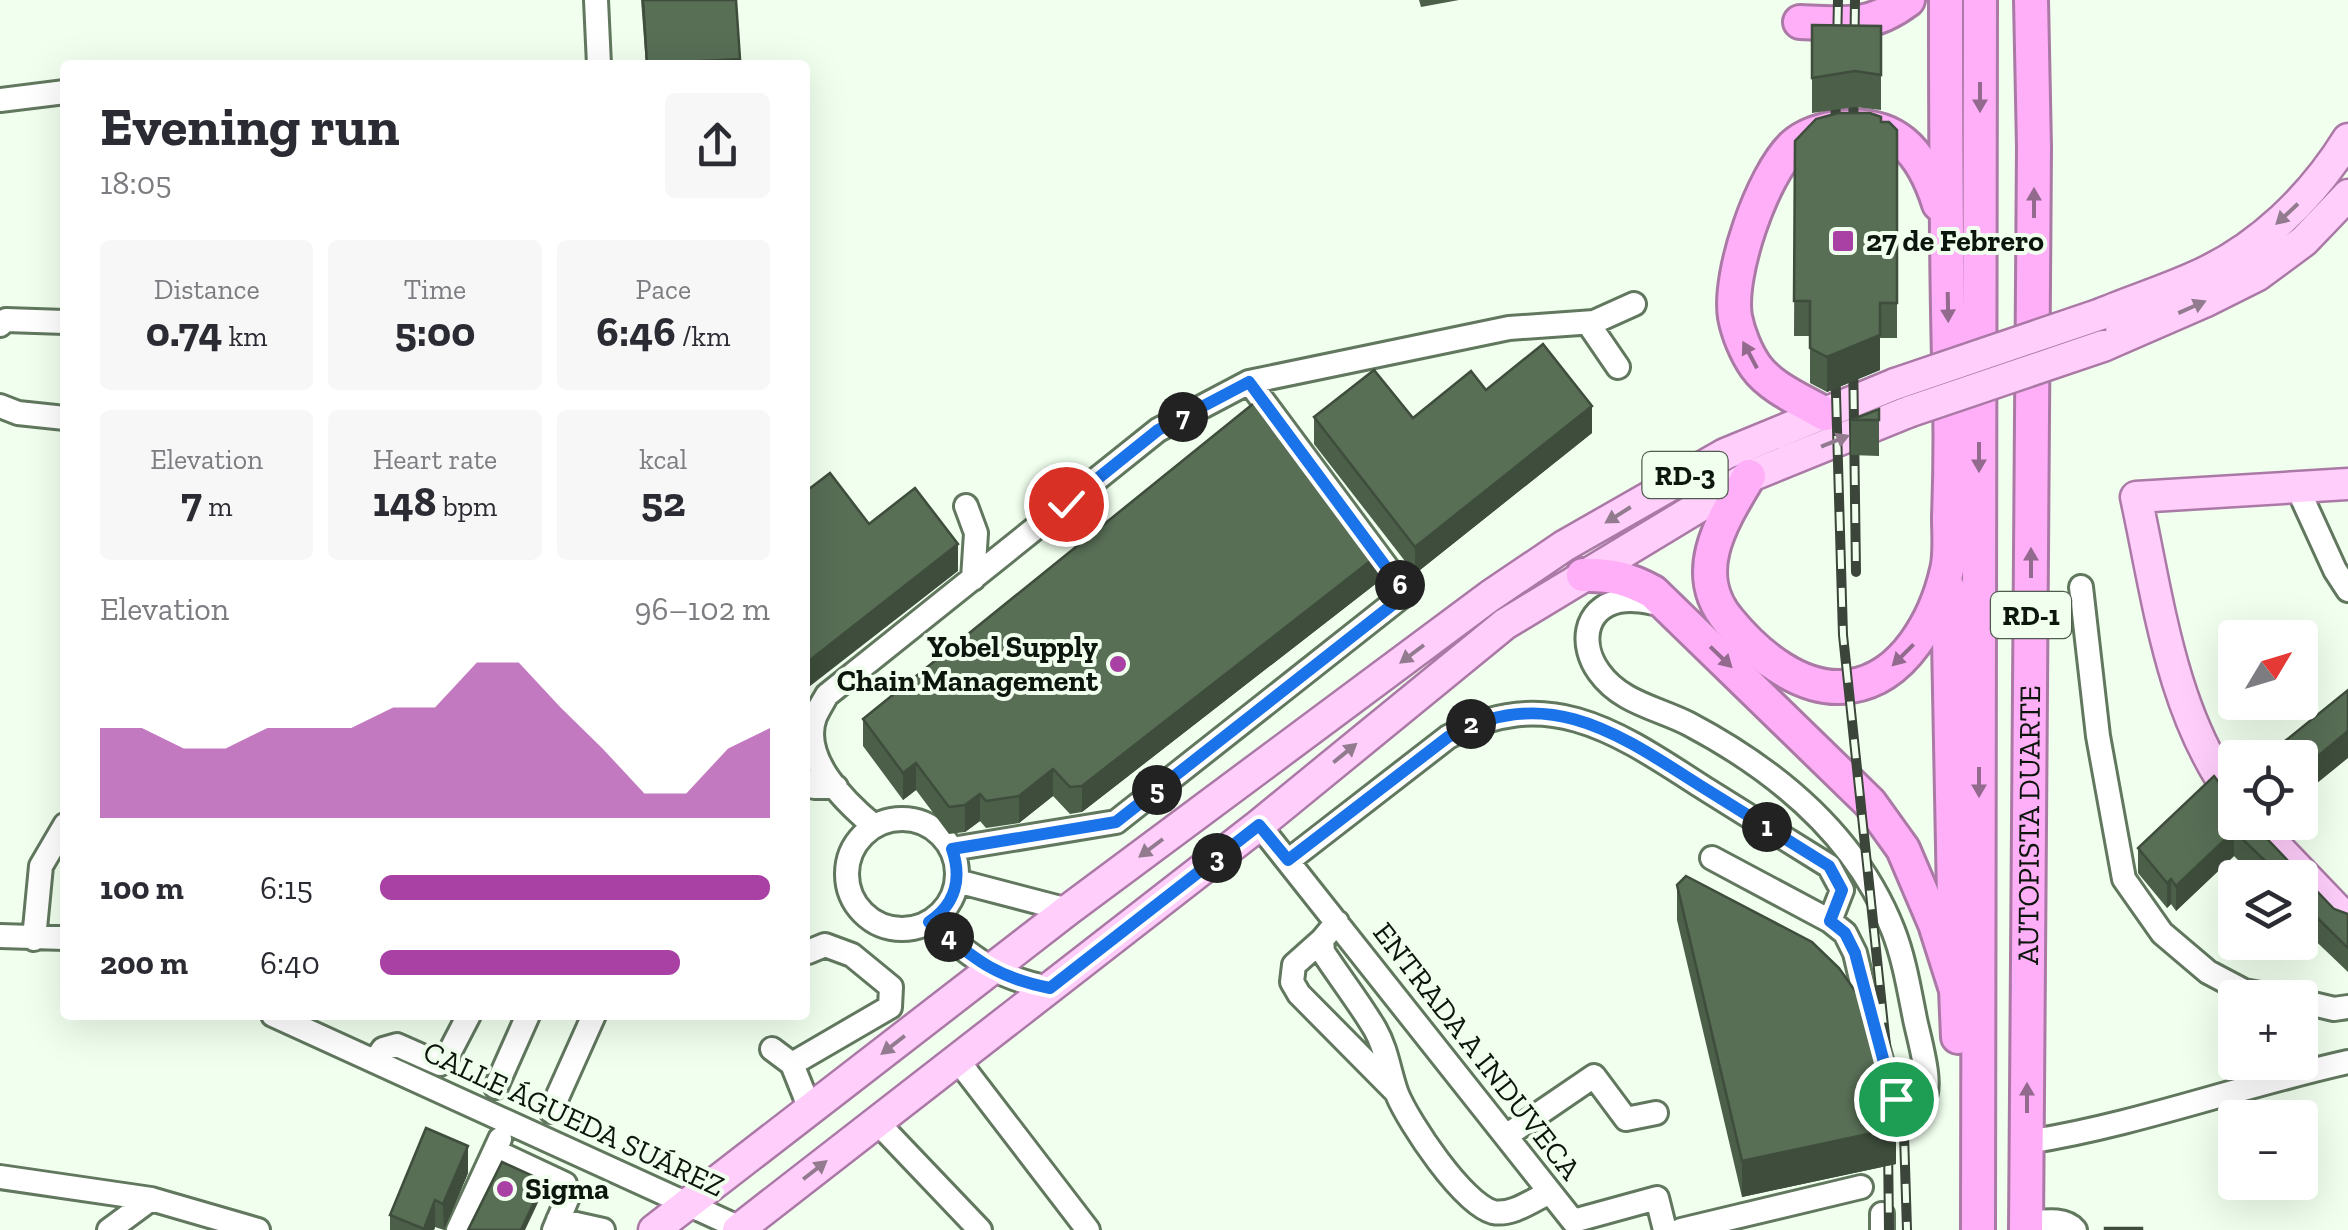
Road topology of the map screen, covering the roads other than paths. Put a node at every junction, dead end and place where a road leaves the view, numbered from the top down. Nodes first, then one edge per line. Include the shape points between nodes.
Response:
1 (596, 0) edge
2 (1908, 0) edge
3 (1946, 0) edge
4 (1980, 0) edge
5 (2031, 0) edge
6 (2054, 0) edge
7 (1800, 22) dead end
8 (599, 60) edge
9 (60, 93) edge
10 (0, 100) edge
11 (2348, 139) edge
12 (2034, 148) junction
13 (2348, 196) edge
14 (1946, 225) junction
15 (1634, 304) dead end
16 (60, 322) edge
17 (1594, 322) junction
18 (0, 325) edge
19 (1618, 367) dead end
20 (1249, 382) junction
21 (1902, 398) junction
22 (0, 406) edge
23 (1869, 412) junction
24 (1825, 414) junction
25 (60, 417) edge
26 (1749, 476) junction
27 (2348, 484) edge
28 (2297, 487) junction
29 (966, 506) dead end
30 (1948, 569) junction
31 (1584, 575) junction
32 (973, 578) junction
33 (2081, 587) dead end
34 (2348, 590) edge
35 (1668, 606) junction
36 (1272, 757) junction
37 (2218, 777) edge
38 (810, 784) edge
39 (836, 788) junction
40 (1299, 790) junction
41 (1259, 825) junction
42 (874, 826) junction
43 (60, 834) edge
44 (2270, 840) edge
45 (952, 849) junction
46 (1712, 858) dead end
47 (1288, 860) junction
48 (957, 881) junction
49 (1068, 910) junction
50 (1830, 921) junction
51 (2348, 921) edge
52 (929, 922) junction
53 (1329, 931) junction
54 (0, 936) edge
55 (34, 938) junction
56 (60, 938) edge
57 (810, 951) edge
58 (990, 970) junction
59 (2223, 980) edge
60 (1050, 988) junction
61 (1956, 990) junction
62 (2318, 1005) edge
63 (2348, 1007) edge
64 (284, 1020) edge
65 (466, 1020) edge
66 (526, 1020) edge
67 (592, 1020) edge
68 (772, 1049) dead end
69 (956, 1058) junction
70 (375, 1062) junction
71 (2348, 1062) edge
72 (792, 1064) junction
73 (496, 1087) dead end
74 (1397, 1094) junction
75 (810, 1109) junction
76 (551, 1111) dead end
77 (1656, 1114) dead end
78 (507, 1122) junction
79 (877, 1122) junction
80 (1506, 1136) junction
81 (2027, 1142) junction
82 (495, 1150) junction
83 (1978, 1157) junction
84 (0, 1177) edge
85 (1861, 1187) dead end
86 (1550, 1192) junction
87 (152, 1199) junction
88 (687, 1204) junction
89 (556, 1225) edge
90 (2026, 1227) edge
91 (739, 1229) edge
92 (109, 1230) edge
93 (258, 1230) edge
94 (458, 1230) edge
95 (604, 1230) edge
96 (654, 1230) edge
97 (980, 1230) edge
98 (1088, 1230) edge
99 (1665, 1230) edge
100 (1681, 1230) edge
101 (1978, 1230) edge
102 (2076, 1230) edge

1 - 8 street
2 - 7 highway via 1884,17 1854,24
3 - 14 highway
4 -> 83 highway, AUTOPISTA DUARTE / RD-1
5 - 12 highway, AUTOPISTA DUARTE / RD-1
6 - 12 highway
9 - 10 street
11 -> 21 main road, bridge via 2326,174 2242,252
81 -> 12 highway, AUTOPISTA DUARTE / RD-1
21 -> 13 main road, bridge via 2103,346 2258,275
24 -> 14 highway via 1757,369 1734,316 1737,272 1778,162 1796,142 1819,131 1876,126 1917,155
14 -> 30 highway
15 - 17 street
16 - 18 street
17 - 19 street via 1592,329
17 - 20 street via 1508,328
20 - 32 street via 1158,430
20 - 45 street via 1406,594 1116,822
21 - 23 main road, RD-3
22 - 25 street
23 - 24 main road, RD-3
26 -> 23 main road, RD-3
24 -> 36 main road, RD-3 via 1725,454 1564,546
30 -> 26 highway via 1916,642 1874,680 1847,688 1782,670 1724,616 1710,584 1712,546
26 - 31 main road, RD-3
27 - 28 main road
28 - 34 street
28 - 37 main road via 2136,497 2186,706
29 - 32 street via 976,533
30 - 61 highway
31 - 35 highway via 1633,581
40 -> 31 main road, RD-3 via 1506,624
32 - 39 street via 827,695 814,719 813,746
33 - 59 street via 2124,879 2162,933
35 - 50 street via 1641,600 1607,606 1586,629 1587,652 1620,694 1686,722 1768,771 1837,836 1893,930 1926,1075 1927,1092 1914,1105 1896,1099 1855,953
35 -> 61 highway via 1870,803 1921,886
36 - 40 main road
36 -> 49 main road, RD-3
38 - 39 street
39 - 42 street
40 - 41 main road, RD-3
41 - 47 street, ENTRADA A INDUVECA
41 - 60 main road, RD-3
42 - 45 street via 909,818 941,834
42 - 52 street via 849,856 852,896 880,924 899,929
43 - 55 street via 41,866
44 - 51 main road
45 - 48 street
46 - 50 street
47 - 50 street via 1474,722 1508,714 1568,717 1620,734 1829,866 1842,890
47 - 53 street, ENTRADA A INDUVECA
48 - 49 street
48 - 52 street via 948,904
49 - 58 main road, RD-3
52 - 58 street
53 - 74 street via 1322,952 1376,1030
53 - 74 street via 1294,965 1292,982
53 - 80 street, ENTRADA A INDUVECA
54 - 55 street
55 - 56 street
57 - 72 street via 825,945 852,955 891,987 890,1007
58 - 60 street
58 -> 75 main road, RD-3
60 - 69 main road, RD-3
61 - 83 highway via 1959,1064
62 - 63 street
64 - 70 street, CALLE ÁGUEDA SUÁREZ
65 - 70 street via 440,1064 397,1044
66 - 73 street
67 - 76 street
68 - 72 street
69 - 79 main road, RD-3
69 - 98 street
70 - 78 street, CALLE ÁGUEDA SUÁREZ
71 - 81 street via 2089,1132
72 - 75 street
74 - 86 street via 1470,1200 1506,1214
75 - 88 main road, RD-3
77 - 80 street via 1626,1119 1594,1076
78 - 82 street
78 - 88 street, CALLE ÁGUEDA SUÁREZ
91 -> 79 main road, RD-3
79 - 97 street
80 - 86 street, ENTRADA A INDUVECA
81 - 90 highway, AUTOPISTA DUARTE / RD-1
82 - 89 street via 565,1184 568,1197
82 - 94 street
83 - 101 highway, AUTOPISTA DUARTE / RD-1
84 - 87 street
85 - 100 street
86 - 99 street, ENTRADA A INDUVECA via 1574,1221 1656,1198
87 - 92 street
87 - 93 street
88 - 91 street, CALLE ÁGUEDA SUÁREZ
88 - 96 main road, RD-3
89 - 95 street
90 - 102 street via 2060,1222

